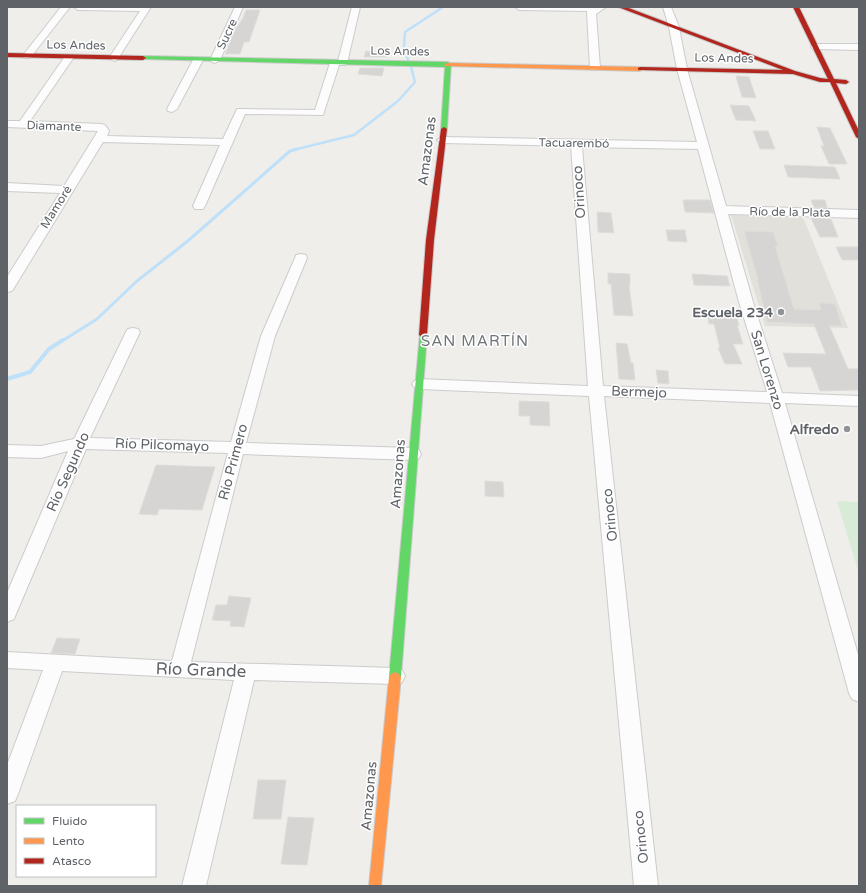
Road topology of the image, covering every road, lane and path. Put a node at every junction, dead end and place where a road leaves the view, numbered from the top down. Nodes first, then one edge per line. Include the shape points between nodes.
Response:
1 (66, 7) edge
2 (78, 7) edge
3 (240, 7) edge
4 (356, 7) edge
5 (519, 7) edge
6 (621, 7) edge
7 (667, 7) edge
8 (796, 7) edge
9 (147, 8) edge
10 (599, 8) edge
11 (674, 27) junction
12 (816, 47) junction
13 (859, 47) edge
14 (7, 55) edge
15 (27, 56) junction
16 (69, 57) junction
17 (114, 58) junction
18 (198, 60) junction
19 (215, 60) junction
20 (339, 63) junction
21 (448, 64) junction
22 (595, 68) junction
23 (682, 69) junction
24 (793, 72) junction
25 (832, 82) junction
26 (846, 82) dead end
27 (172, 110) dead end
28 (7, 124) edge
29 (23, 124) junction
30 (100, 133) junction
31 (859, 137) edge
32 (443, 140) junction
33 (227, 142) junction
34 (576, 143) junction
35 (704, 146) junction
36 (7, 187) edge
37 (66, 190) junction
38 (199, 206) dead end
39 (721, 210) junction
40 (859, 214) edge
41 (301, 258) dead end
42 (7, 263) edge
43 (21, 264) junction
44 (7, 288) edge
45 (133, 332) dead end
46 (419, 384) junction
47 (596, 390) junction
48 (776, 397) junction
49 (859, 400) edge
50 (80, 443) junction
51 (237, 448) junction
52 (7, 451) edge
53 (413, 454) junction
54 (7, 614) edge
55 (7, 660) edge
56 (55, 663) junction
57 (179, 670) junction
58 (246, 672) junction
59 (395, 676) junction
60 (859, 693) edge
61 (7, 794) edge
62 (194, 886) edge
63 (375, 886) edge
64 (646, 886) edge

1 - 15 street
2 - 9 street
3 - 19 street, Sucre
4 - 20 street
5 - 10 street
6 - 11 main road
7 - 11 street, San Lorenzo
8 - 12 main road
9 - 17 street
10 - 22 street via 591,14
11 - 23 street, San Lorenzo
11 - 24 main road
12 - 13 street
12 - 25 main road
14 - 15 main road, Los Andes
15 - 16 main road, Los Andes
16 - 17 main road, Los Andes
16 - 29 street
17 - 18 main road, Los Andes
18 - 19 main road, Los Andes
18 - 27 street
19 - 20 main road, Los Andes
20 - 21 main road, Los Andes
20 - 33 street via 318,114 241,111
21 - 22 main road, Los Andes
21 - 32 main road, Amazonas
22 - 23 main road, Los Andes
23 - 24 main road, Los Andes
23 - 35 street, San Lorenzo
24 - 25 main road
25 - 26 main road
25 - 31 main road
28 - 29 street, Diamante
29 - 30 street, Diamante
30 - 33 street, Diamante
30 - 37 street, Mamoré
32 - 34 street, Tacuarembó
32 - 46 main road, Amazonas via 430,240
33 - 38 street
34 - 35 street, Tacuarembó
34 - 47 street, Orinoco
35 - 39 street, San Lorenzo
36 - 37 street
37 - 43 street, Mamoré
39 - 40 street, Río de la Plata
39 - 48 street, San Lorenzo
41 - 51 street, Río Primero via 268,336
42 - 43 street
43 - 44 street, Mamoré
45 - 50 street, Río Segundo
46 - 47 street, Bermejo
46 - 53 main road, Amazonas
47 - 48 street, Bermejo
47 - 64 street, Orinoco
48 - 49 street, Bermejo
48 - 60 street, San Lorenzo
50 - 51 street, Río Pilcomayo
50 - 52 street, Río Pilcomayo via 41,452
50 - 54 street, Río Segundo
51 - 53 street, Río Pilcomayo
51 - 57 street, Río Primero
53 - 59 main road, Amazonas
55 - 56 street, Río Grande
56 - 57 street, Río Grande
56 - 61 street
57 - 58 street, Río Grande
58 - 59 street, Río Grande
58 - 62 street
59 - 63 main road, Amazonas

